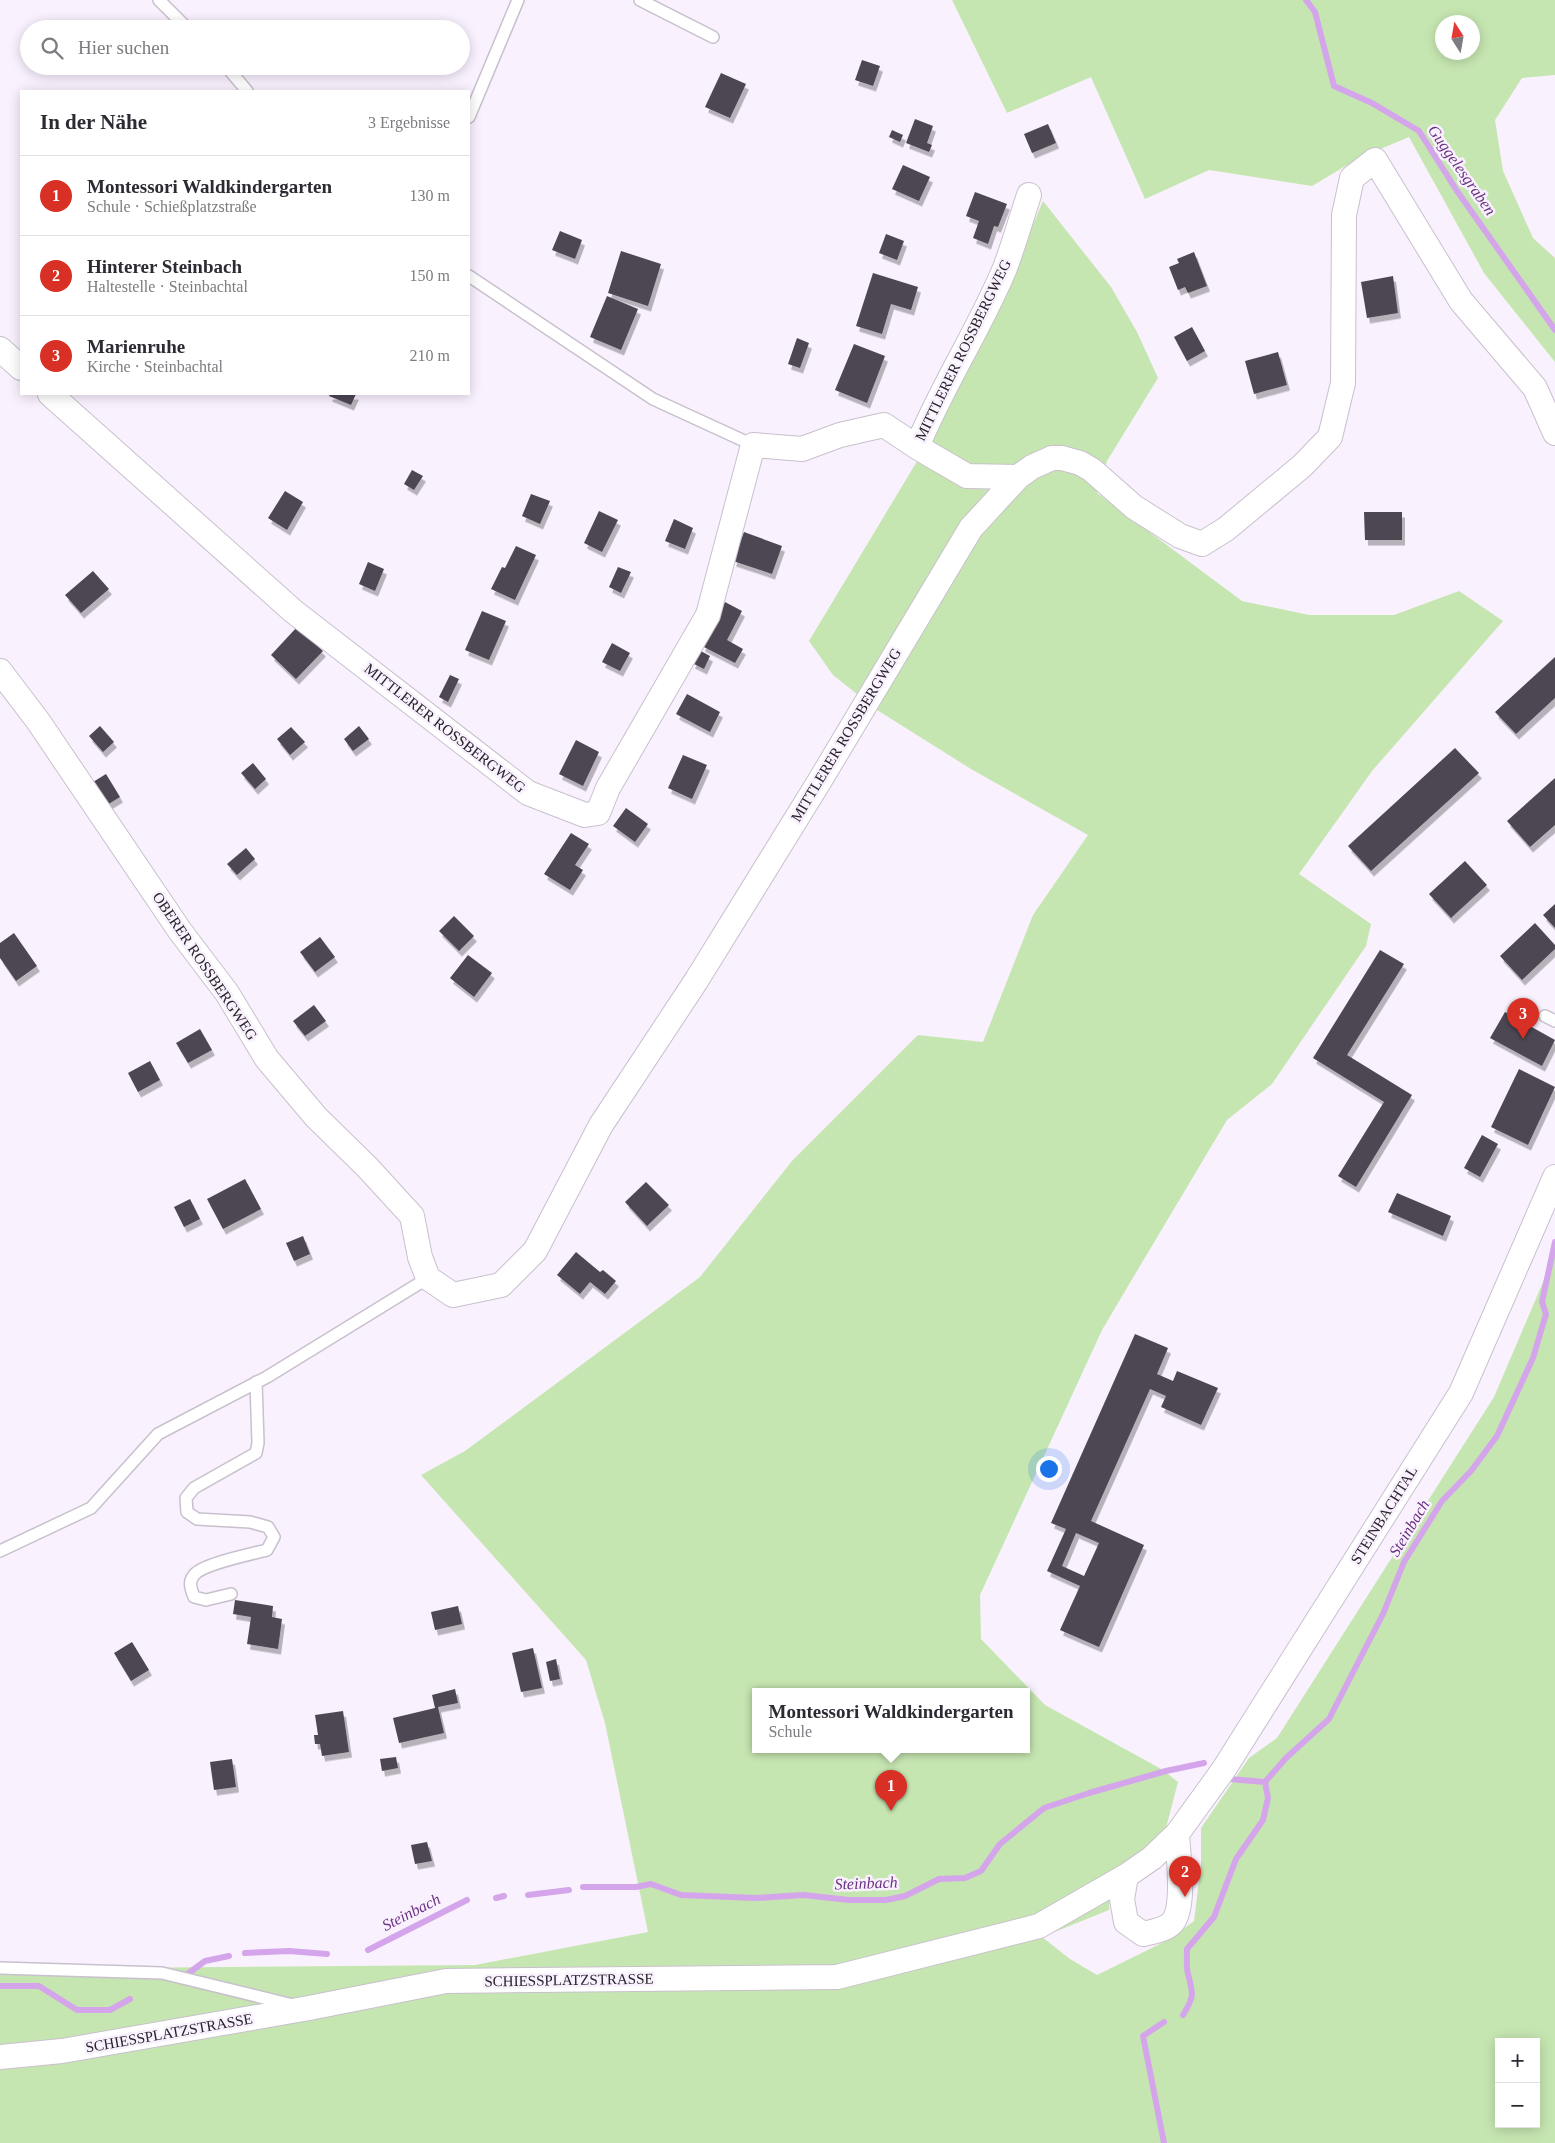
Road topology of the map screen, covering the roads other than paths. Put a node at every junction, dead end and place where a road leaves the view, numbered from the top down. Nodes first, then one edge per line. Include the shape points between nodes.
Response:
1 (159, 0) edge
2 (518, 0) edge
3 (640, 0) edge
4 (179, 20) edge
5 (713, 36) dead end
6 (234, 75) edge
7 (246, 90) edge
8 (470, 115) edge
9 (1028, 195) dead end
10 (470, 277) edge
11 (0, 349) edge
12 (20, 367) edge
13 (51, 395) edge
14 (1555, 433) edge
15 (753, 446) junction
16 (916, 448) junction
17 (1018, 477) junction
18 (0, 672) edge
19 (1555, 1177) edge
20 (428, 1278) junction
21 (256, 1382) junction
22 (0, 1552) edge
23 (231, 1594) dead end
24 (1176, 1834) junction
25 (1126, 1876) junction
26 (0, 1968) edge
27 (309, 2008) junction
28 (0, 2057) edge

1 - 4 lane
2 - 8 lane
3 - 5 lane
6 - 7 lane
9 - 16 street, MITTLERER ROSSBERGWEG via 1005,268
10 - 15 lane via 653,399
11 - 12 street
13 - 15 street, MITTLERER ROSSBERGWEG via 293,611 528,793 584,815 598,813 608,788 708,615
14 - 17 street, MITTLERER ROSSBERGWEG via 1535,388 1461,301 1375,160 1352,178 1344,215 1343,382 1330,437 1302,466 1226,529 1202,544 1180,536 1134,507 1080,463 1052,458
15 - 16 street, MITTLERER ROSSBERGWEG via 802,449 884,424
16 - 17 street, MITTLERER ROSSBERGWEG via 967,476
17 - 20 street, MITTLERER ROSSBERGWEG via 971,528 819,782 601,1125 535,1251 501,1285 453,1295
18 - 20 street, OBERER ROSSBERGWEG via 38,721 180,931 226,993 267,1059 316,1117 412,1216
19 - 24 street, STEINBACHTAL via 1461,1393 1224,1769
20 - 21 lane
21 - 22 lane via 158,1434 91,1508
21 - 23 lane via 256,1453 194,1488 186,1498 187,1512 197,1519 250,1522 268,1527 274,1537 267,1550 206,1566 194,1575 190,1586 194,1597 206,1600
24 - 25 street, STEINBACHTAL via 1152,1858
24 - 25 street via 1179,1898 1173,1922 1143,1934 1126,1922 1122,1899
25 - 27 street, SCHIESSPLATZSTRASSE via 1039,1926 837,1977 446,1982
26 - 27 lane via 162,1973
27 - 28 street, SCHIESSPLATZSTRASSE via 62,2051

